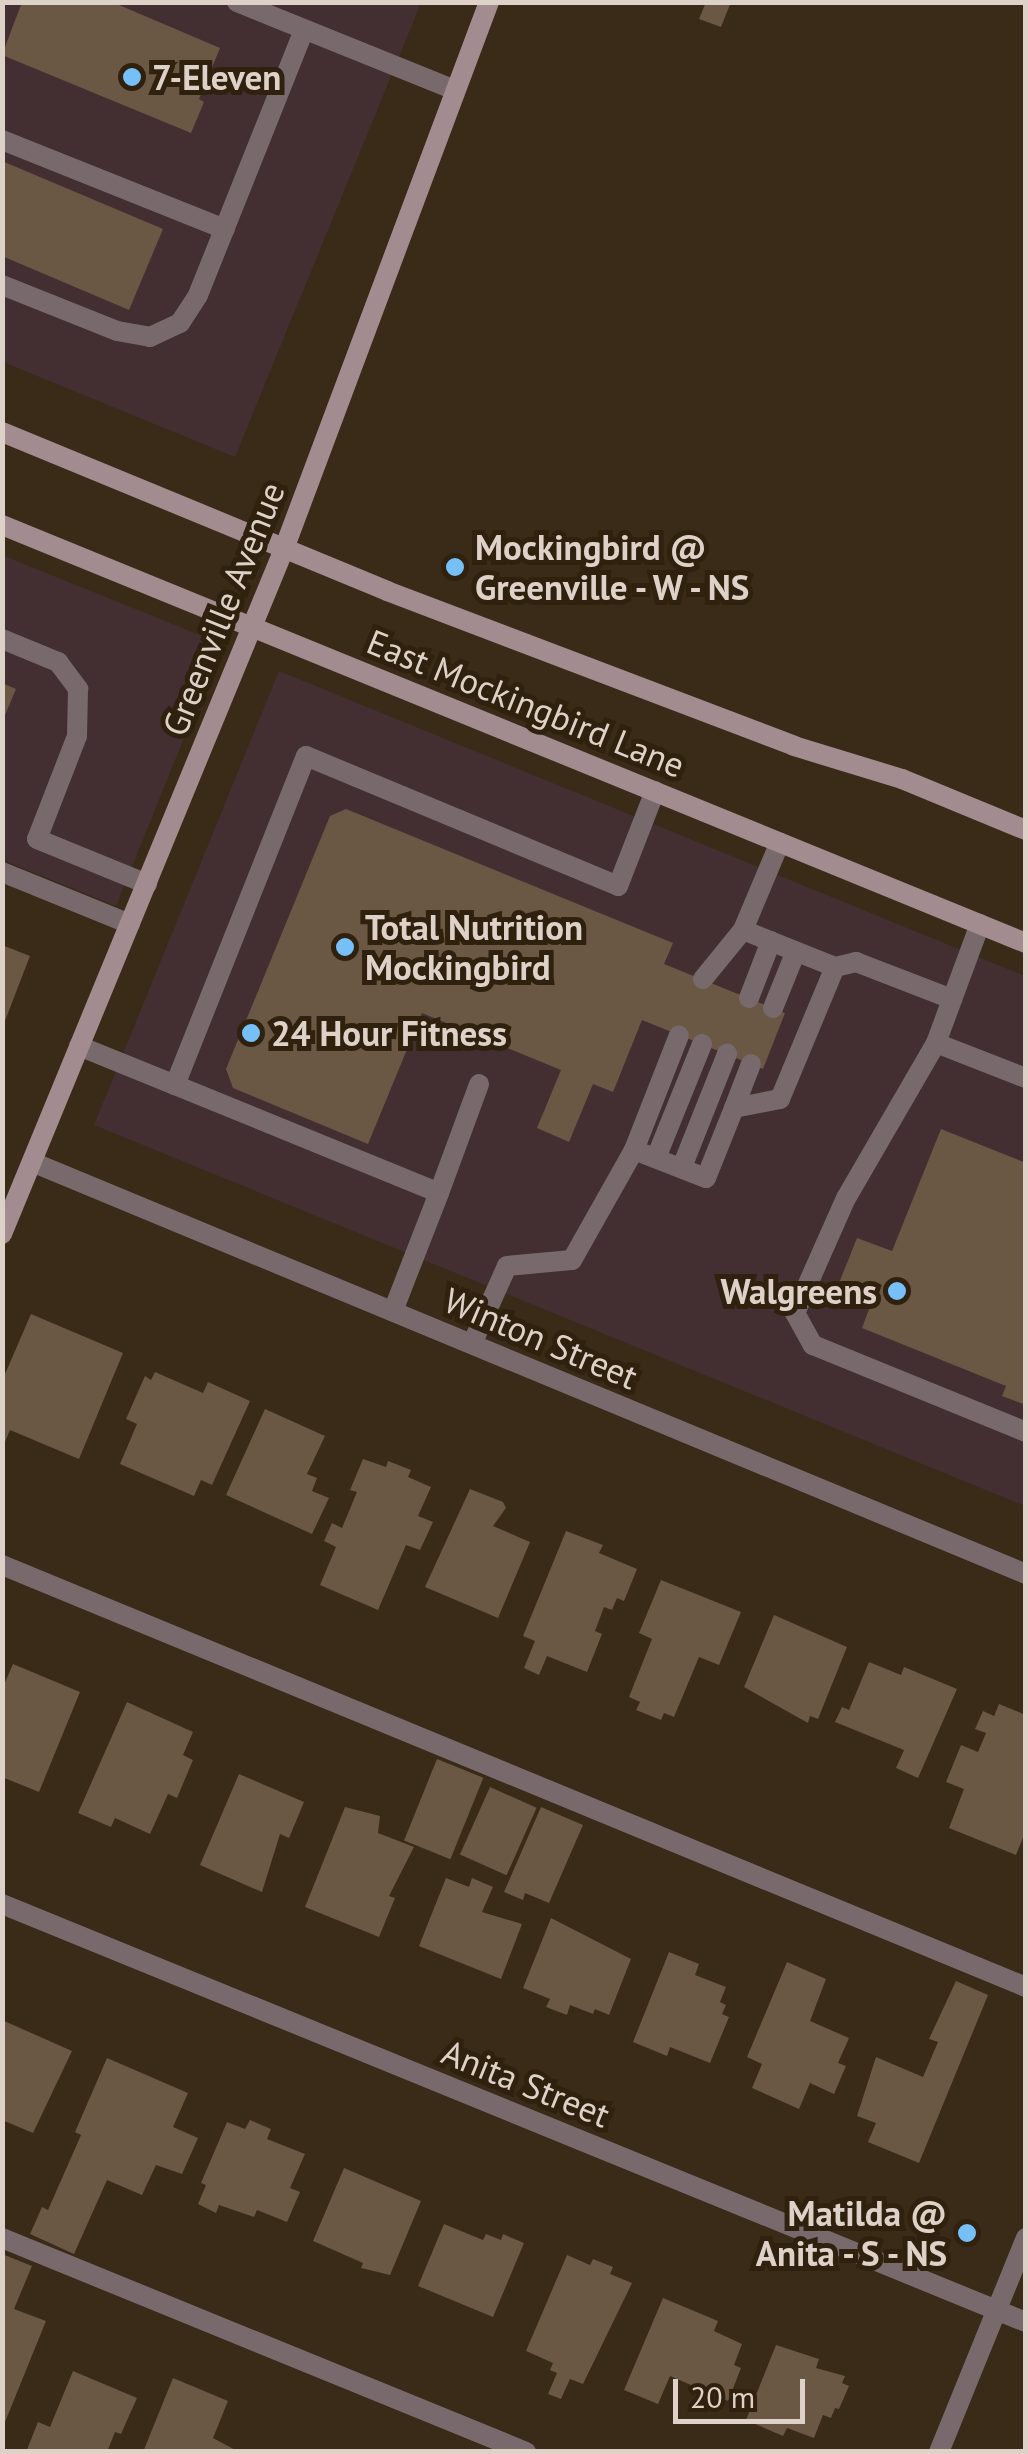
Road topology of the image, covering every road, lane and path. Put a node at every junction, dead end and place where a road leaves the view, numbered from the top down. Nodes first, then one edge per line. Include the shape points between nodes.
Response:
1 (237, 2) edge
2 (489, 2) edge
3 (304, 30) junction
4 (455, 90) junction
5 (2, 140) edge
6 (225, 228) junction
7 (2, 285) edge
8 (2, 432) edge
9 (2, 525) edge
10 (284, 549) junction
11 (252, 626) junction
12 (2, 639) edge
13 (655, 791) junction
14 (1026, 830) edge
15 (780, 842) junction
16 (2, 872) edge
17 (147, 884) junction
18 (130, 924) junction
19 (980, 924) junction
20 (743, 930) junction
21 (771, 941) junction
22 (1026, 942) edge
23 (796, 951) junction
24 (835, 967) junction
25 (703, 980) dead end
26 (749, 998) dead end
27 (952, 998) junction
28 (773, 1008) dead end
29 (680, 1035) dead end
30 (936, 1043) junction
31 (702, 1044) dead end
32 (79, 1046) junction
33 (727, 1054) dead end
34 (751, 1064) dead end
35 (1026, 1078) edge
36 (175, 1084) junction
37 (479, 1084) dead end
38 (734, 1108) junction
39 (634, 1150) junction
40 (656, 1158) junction
41 (32, 1162) junction
42 (682, 1167) junction
43 (439, 1192) junction
44 (2, 1234) edge
45 (393, 1311) junction
46 (472, 1344) junction
47 (1026, 1432) edge
48 (2, 1565) edge
49 (1026, 1574) edge
50 (2, 1904) edge
51 (1026, 1987) edge
52 (2, 2238) edge
53 (1026, 2238) edge
54 (996, 2310) junction
55 (1026, 2322) edge
56 (526, 2452) edge
57 (940, 2452) edge

1 - 3 street
2 - 4 main road, Greenville Avenue
3 - 4 street
3 - 6 street
4 - 10 main road, Greenville Avenue
5 - 6 street
6 - 7 street via 180,323 150,336 117,331
8 - 10 main road, East Mockingbird Lane
9 - 11 main road, East Mockingbird Lane
10 - 11 main road, Greenville Avenue
10 - 14 main road, East Mockingbird Lane
11 - 13 main road, East Mockingbird Lane
11 - 17 main road, Greenville Avenue
12 - 17 street via 58,662 78,688 77,736 37,839
13 - 15 main road, East Mockingbird Lane
13 - 36 street via 618,886 306,756
15 - 19 main road, East Mockingbird Lane
15 - 20 street
16 - 18 street
17 - 18 main road, Greenville Avenue
18 - 32 main road, Greenville Avenue
19 - 22 main road, East Mockingbird Lane
19 - 27 street
20 - 21 street
20 - 25 street
21 - 23 street
21 - 26 street
23 - 24 street
23 - 28 street
24 - 27 street via 856,962
24 - 38 street via 780,1100
27 - 30 street
29 - 39 street
30 - 35 street
30 - 47 street via 846,1198 795,1313 814,1346
31 - 40 street
32 - 36 street
32 - 41 main road, Greenville Avenue
33 - 42 street
34 - 38 street
36 - 43 street
37 - 43 street
38 - 42 street via 706,1178
39 - 40 street
39 - 46 street via 572,1260 507,1266
40 - 42 street
41 - 44 main road, Greenville Avenue
41 - 45 street, Winton Street
43 - 45 street
45 - 46 street, Winton Street
46 - 49 street, Winton Street
48 - 51 street
50 - 54 street, Anita Street
52 - 56 street
53 - 54 street
54 - 55 street, Anita Street
54 - 57 street

